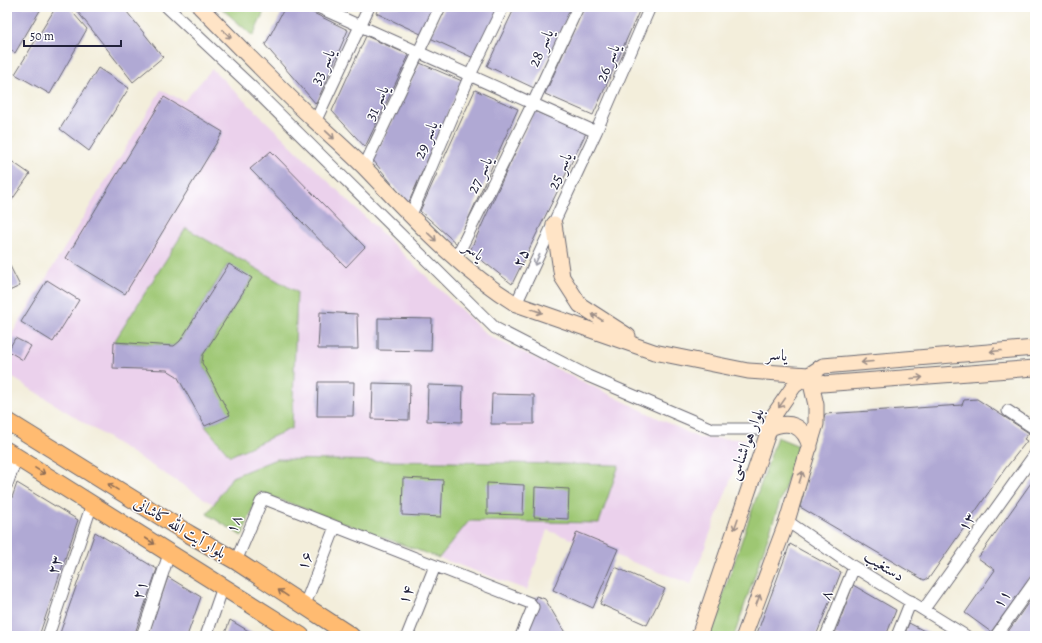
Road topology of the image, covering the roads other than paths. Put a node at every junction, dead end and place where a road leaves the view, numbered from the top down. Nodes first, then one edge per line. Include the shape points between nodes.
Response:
1 (167, 7) edge
2 (200, 7) edge
3 (318, 7) edge
4 (368, 7) edge
5 (440, 7) edge
6 (504, 7) edge
7 (578, 7) edge
8 (650, 7) edge
9 (360, 26) junction
10 (418, 52) junction
11 (470, 75) junction
12 (533, 103) junction
13 (315, 122) junction
14 (596, 132) junction
15 (364, 167) junction
16 (410, 217) junction
17 (554, 224) junction
18 (455, 260) junction
19 (516, 304) junction
20 (1035, 348) edge
21 (654, 352) junction
22 (1035, 368) edge
23 (809, 375) junction
24 (1008, 411) dead end
25 (7, 421) edge
26 (768, 429) junction
27 (1035, 429) edge
28 (810, 447) junction
29 (12, 454) edge
30 (1035, 454) edge
31 (7, 484) edge
32 (92, 504) junction
33 (787, 521) junction
34 (335, 527) junction
35 (169, 554) junction
36 (236, 562) junction
37 (435, 566) junction
38 (854, 567) junction
39 (1035, 581) edge
40 (223, 587) junction
41 (911, 601) junction
42 (304, 606) junction
43 (924, 609) junction
44 (299, 635) edge
45 (964, 635) edge
46 (48, 636) edge
47 (142, 636) edge
48 (206, 636) edge
49 (351, 636) edge
50 (407, 636) edge
51 (521, 636) edge
52 (698, 636) edge
53 (744, 636) edge
54 (826, 636) edge
55 (897, 636) edge
56 (996, 636) edge

1 - 26 street via 252,87 495,328 588,376 712,429
2 -> 13 main road, یاسر
3 - 9 street
4 - 9 street, یاسر 33
5 - 10 street, یاسر 31
6 - 11 street, یاسر 29
7 - 12 street, یاسر 28
8 - 14 street, یاسر 26
9 - 10 street
9 - 13 street, یاسر 33
10 - 11 street
10 - 15 street, یاسر 31
11 - 12 street
11 - 16 street, یاسر 29
12 - 14 street
12 - 18 street, یاسر 27
13 -> 15 main road, یاسر
14 - 17 street, یاسر 25
15 - 16 main road, یاسر
16 -> 18 main road, یاسر
17 -> 19 street, ۲۵
21 -> 17 main road via 580,306 562,277
18 - 19 main road, یاسر
19 -> 21 main road, یاسر
20 -> 23 main road, یاسر via 823,366
21 - 23 main road, یاسر via 748,371
23 -> 22 main road, یاسر via 822,384
23 -> 26 main road, بلوار هواشناسی via 794,386 774,415
23 - 28 main road via 816,410 816,424
24 - 27 street
36 -> 25 main road, بلوار آیت الله کاشانی
26 - 28 main road via 790,424 803,430
26 -> 52 main road, بلوار هواشناسی
33 -> 28 main road
29 - 31 street
29 -> 32 main road, بلوار آیت الله کاشانی
30 - 43 street, ۱۳
32 -> 35 main road, بلوار آیت الله کاشانی
32 - 46 street, ۲۳
33 - 38 street, دستغیب
53 -> 33 main road
34 - 36 street, ۱۸ via 263,499
34 - 37 street
34 - 42 street, ۱۶
35 - 40 main road, بلوار آیت الله کاشانی
35 - 47 street, ۲۱
42 -> 36 main road, بلوار آیت الله کاشانی
37 - 50 street, ۱۴
37 - 51 street via 532,604
38 - 41 street, دستغیب
38 - 54 street, ۸
39 - 56 street, ۱۱
40 - 44 main road, بلوار آیت الله کاشانی
40 - 48 street
41 - 43 street, دستغیب
41 - 55 street
42 - 49 main road, بلوار آیت الله کاشانی
43 - 45 street, دستغیب

